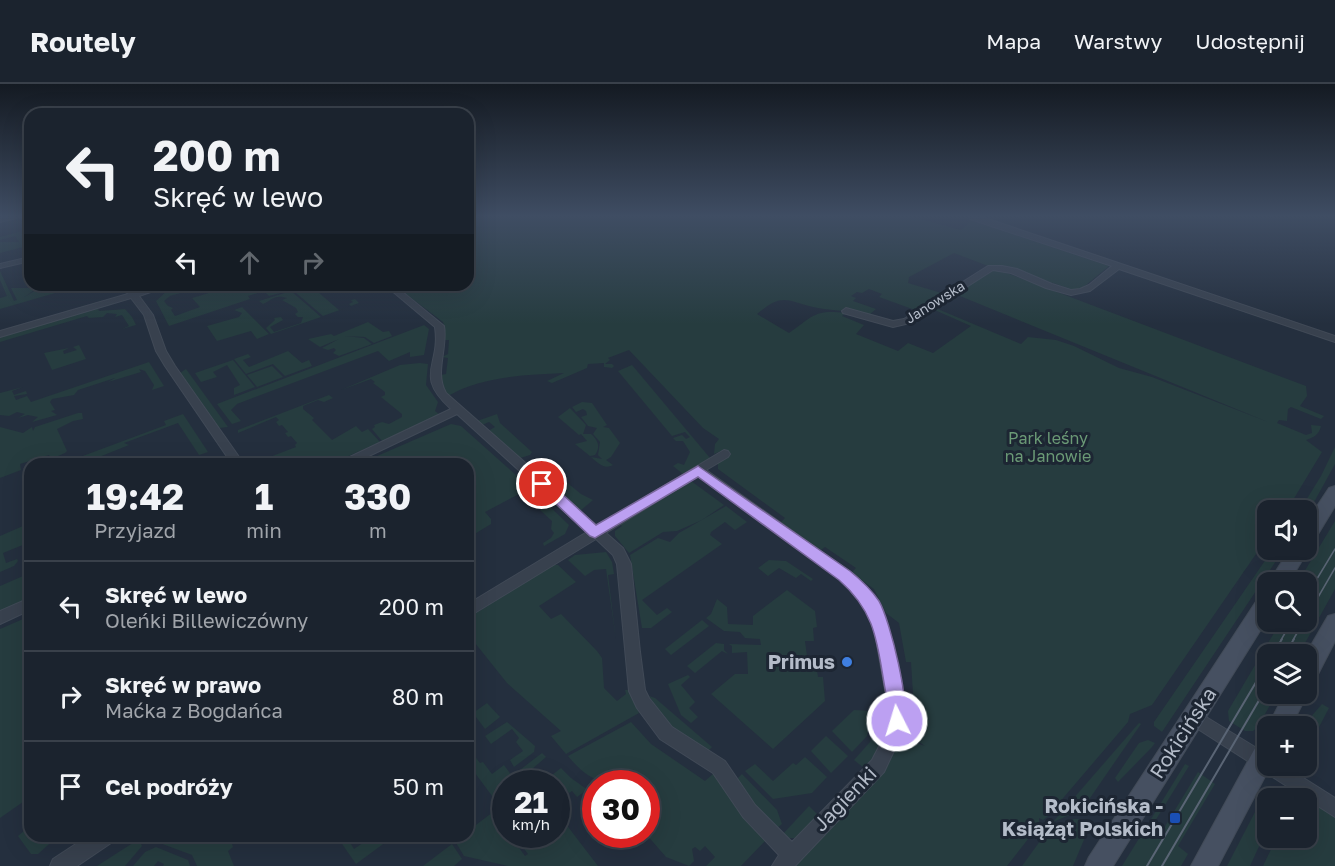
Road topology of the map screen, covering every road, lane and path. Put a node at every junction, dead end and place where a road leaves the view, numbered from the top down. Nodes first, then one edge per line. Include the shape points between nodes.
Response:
1 (1074, 251) edge
2 (24, 260) edge
3 (0, 266) edge
4 (1117, 266) junction
5 (126, 291) edge
6 (130, 291) edge
7 (396, 291) edge
8 (846, 311) dead end
9 (0, 334) edge
10 (1335, 339) edge
11 (458, 410) junction
12 (724, 454) dead end
13 (234, 458) edge
14 (354, 458) edge
15 (698, 470) junction
16 (1335, 492) edge
17 (1317, 521) edge
18 (596, 532) junction
19 (24, 607) edge
20 (474, 607) edge
21 (1257, 617) edge
22 (0, 618) edge
23 (1335, 622) edge
24 (1317, 655) edge
25 (1193, 717) junction
26 (1257, 754) edge
27 (1257, 775) edge
28 (1290, 776) edge
29 (1335, 808) edge
30 (96, 842) edge
31 (787, 860) edge
32 (60, 866) edge
33 (1098, 866) edge
34 (1204, 866) edge

1 - 4 street
2 - 3 street
4 - 8 street, Janowska via 1079,292 1061,290 1004,268 991,268 897,324
4 - 10 street
5 - 9 street
6 - 13 street via 148,315 170,366
7 - 11 street, Jagienki via 439,326 435,382
11 - 14 street
11 - 18 street, Jagienki
12 - 15 street
15 - 18 street
15 - 31 street, Jagienki via 851,580 873,606 880,622 897,712 893,736 878,766
16 - 17 main road
18 - 20 street
18 - 31 street, Jagienki via 618,552 624,564 637,692 643,703 666,733 719,767
19 - 22 street
21 - 25 main road, Rokicińska
23 - 24 main road
25 - 26 street
25 - 33 main road, Rokicińska
27 - 34 main road
28 - 29 street
30 - 32 street

